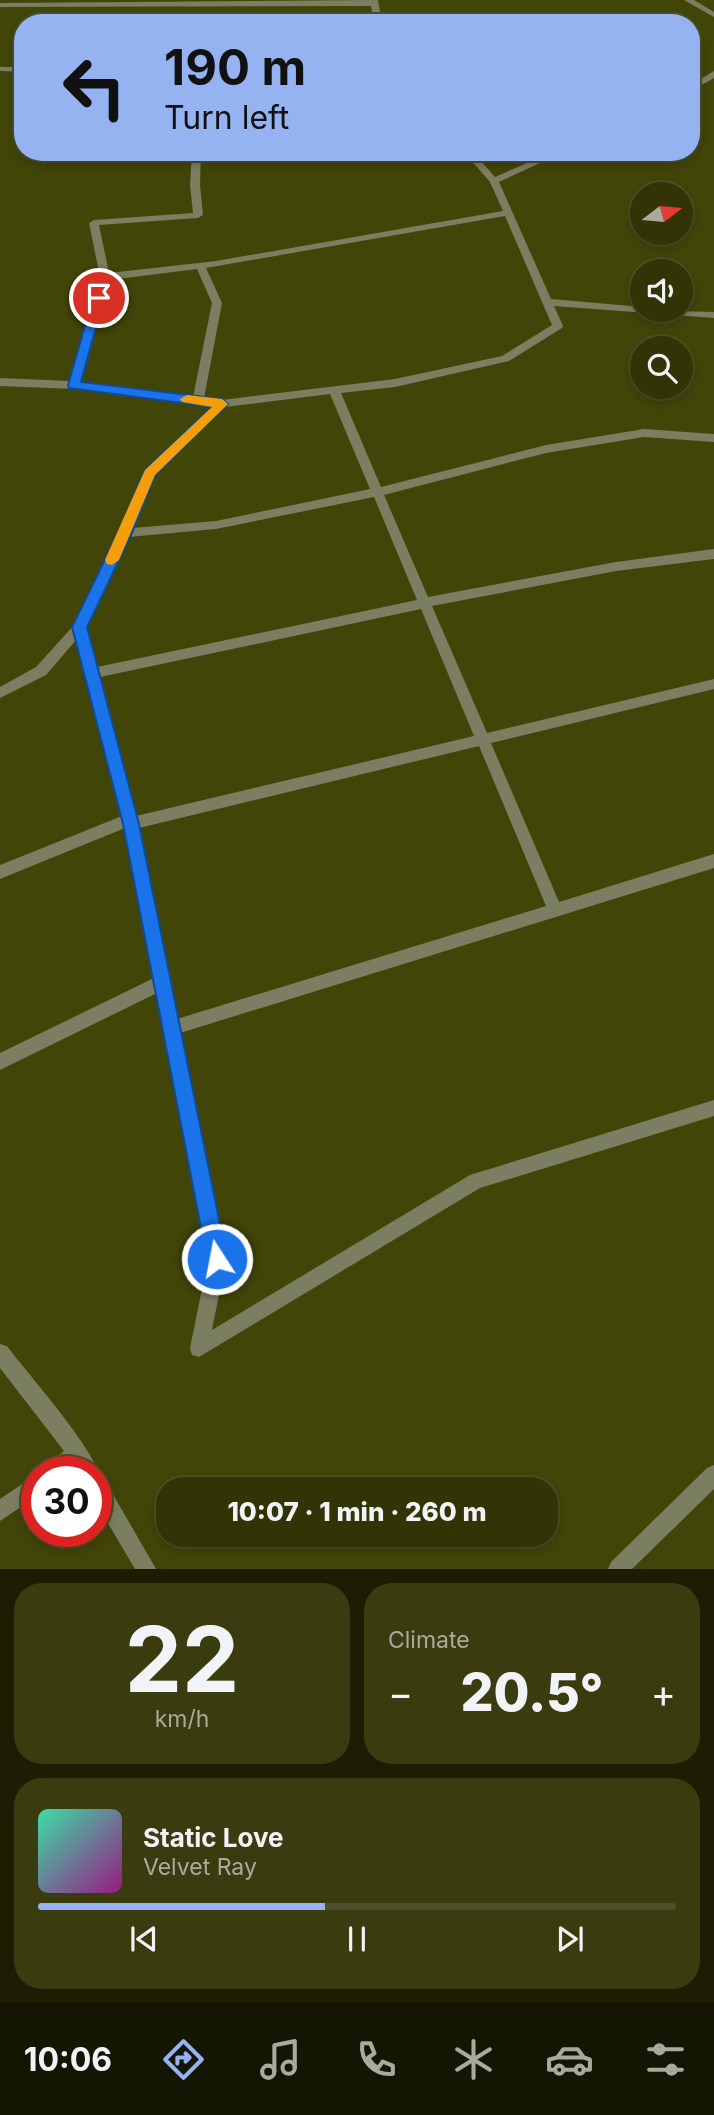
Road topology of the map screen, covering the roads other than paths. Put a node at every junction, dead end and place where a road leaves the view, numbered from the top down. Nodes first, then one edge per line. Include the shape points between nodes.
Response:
1 (688, 0) edge
2 (374, 2) edge
3 (0, 5) edge
4 (714, 15) edge
5 (196, 161) edge
6 (476, 161) edge
7 (540, 161) edge
8 (494, 181) junction
9 (508, 213) junction
10 (200, 265) junction
11 (105, 277) junction
12 (546, 302) junction
13 (630, 309) edge
14 (693, 314) edge
15 (714, 315) edge
16 (0, 382) edge
17 (74, 385) junction
18 (334, 390) junction
19 (198, 401) junction
20 (222, 404) junction
21 (714, 438) edge
22 (378, 492) junction
23 (125, 533) junction
24 (714, 554) edge
25 (425, 602) junction
26 (80, 627) junction
27 (92, 673) junction
28 (714, 684) edge
29 (0, 693) edge
30 (484, 739) junction
31 (131, 821) junction
32 (714, 861) edge
33 (0, 872) edge
34 (555, 910) junction
35 (162, 982) junction
36 (172, 1028) junction
37 (0, 1062) edge
38 (714, 1108) edge
39 (0, 1353) edge
40 (78, 1453) junction
41 (74, 1456) edge
42 (80, 1456) edge
43 (714, 1475) edge
44 (21, 1496) edge
45 (0, 1511) edge
46 (112, 1511) edge
47 (146, 1569) edge
48 (618, 1569) edge

1 - 4 street
2 - 3 street
5 - 11 street via 198,215 94,223
6 - 8 street
7 - 8 street
8 - 9 street
9 - 10 street
9 - 12 street
10 - 11 street
10 - 19 street via 217,303
11 - 17 street
12 - 13 street
12 - 18 street via 558,326 505,359 395,383
14 - 15 street
16 - 17 street
17 - 19 street
18 - 20 street
18 - 22 street
19 - 20 street
20 - 23 street via 149,473
21 - 22 street via 645,433 546,449
22 - 23 street via 216,526
22 - 25 street
23 - 26 street
24 - 25 street via 660,558
25 - 27 street
25 - 30 street
26 - 27 street
26 - 29 street via 41,671
27 - 31 street
28 - 30 street
30 - 31 street
30 - 34 street
31 - 33 street
31 - 35 street
32 - 34 street
34 - 36 street
35 - 36 street
35 - 37 street
36 - 38 street via 217,1259 199,1348 476,1181
39 - 40 street
40 - 41 street
40 - 42 street
43 - 48 street
44 - 45 street
46 - 47 street

